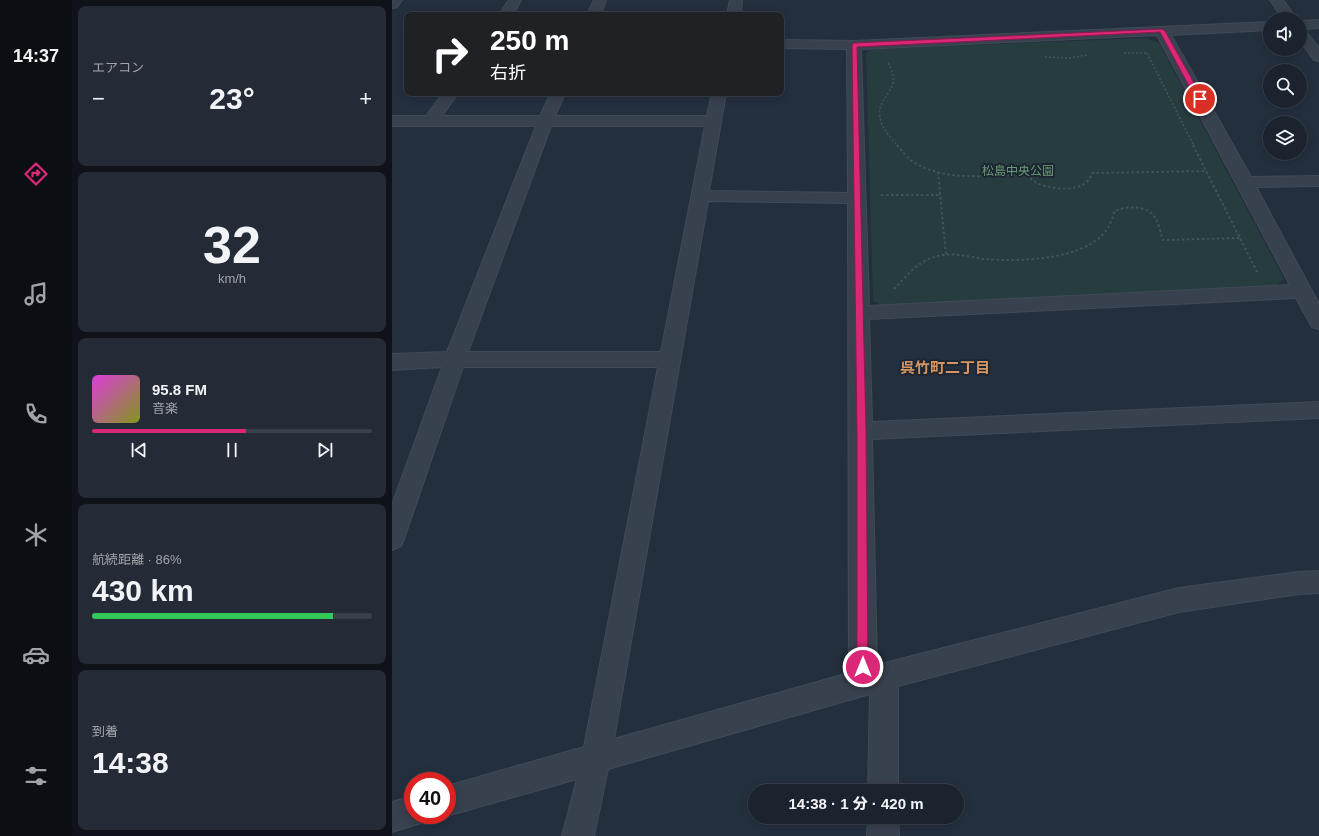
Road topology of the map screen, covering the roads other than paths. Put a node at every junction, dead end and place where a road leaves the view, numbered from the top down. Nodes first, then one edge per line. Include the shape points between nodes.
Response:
1 (396, 0) edge
2 (515, 0) edge
3 (600, 0) edge
4 (736, 0) edge
5 (1276, 0) edge
6 (392, 4) edge
7 (508, 12) edge
8 (595, 12) edge
9 (734, 12) edge
10 (1285, 12) edge
11 (1319, 24) edge
12 (1307, 25) edge
13 (1263, 26) edge
14 (1162, 31) junction
15 (1307, 41) edge
16 (784, 44) edge
17 (854, 45) junction
18 (1319, 57) edge
19 (449, 96) edge
20 (557, 96) edge
21 (718, 96) edge
22 (392, 121) edge
23 (431, 121) junction
24 (714, 121) junction
25 (545, 122) junction
26 (1319, 181) edge
27 (1245, 182) junction
28 (701, 196) junction
29 (858, 198) junction
30 (1303, 291) junction
31 (858, 313) junction
32 (1319, 322) edge
33 (455, 359) junction
34 (670, 360) junction
35 (392, 362) edge
36 (1319, 410) edge
37 (861, 431) junction
38 (402, 486) edge
39 (392, 539) edge
40 (1319, 582) edge
41 (873, 679) junction
42 (596, 759) junction
43 (883, 784) edge
44 (456, 798) edge
45 (404, 814) edge
46 (392, 817) edge
47 (883, 824) edge
48 (578, 836) edge
49 (883, 836) edge

1 - 6 street
2 - 7 street
3 - 8 street
4 - 9 street
5 - 10 street
11 - 12 street
13 - 14 street
14 - 17 street
14 - 27 street
15 - 18 street
16 - 17 street
17 - 29 street
19 - 23 street
20 - 25 street
21 - 24 street
22 - 23 street
23 - 25 street
24 - 25 street
24 - 28 street
25 - 33 street
26 - 27 street
27 - 30 street
28 - 29 street
28 - 34 street
29 - 31 street
30 - 31 street
30 - 32 street
31 - 37 street
33 - 34 street
33 - 35 street
33 - 38 street
34 - 42 street
36 - 37 street
37 - 41 street
38 - 39 street
40 - 41 street via 1180,600
41 - 42 street
41 - 43 street
42 - 44 street
42 - 48 street
45 - 46 street
47 - 49 street

